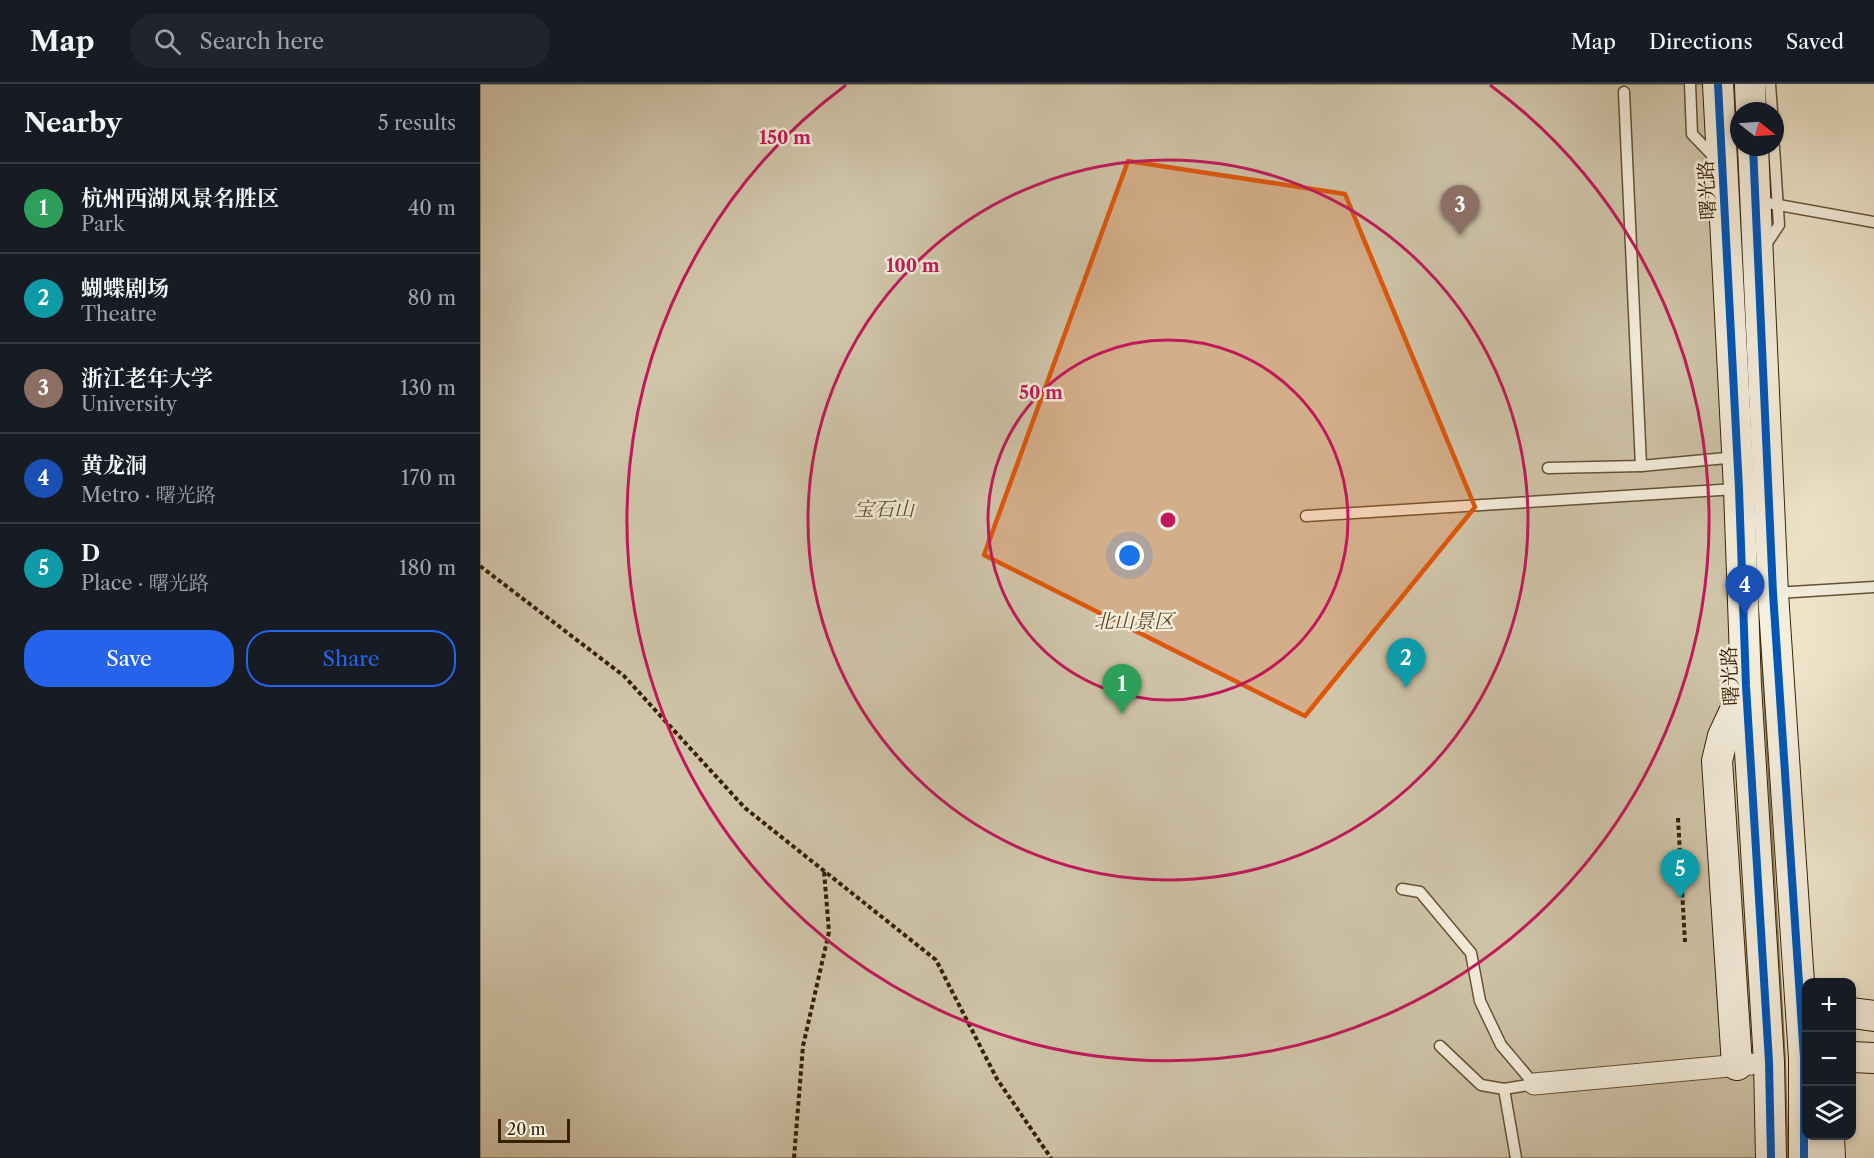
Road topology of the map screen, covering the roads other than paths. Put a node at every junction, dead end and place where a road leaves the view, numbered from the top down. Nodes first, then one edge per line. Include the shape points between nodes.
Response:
1 (1690, 84) edge
2 (1718, 84) edge
3 (1750, 84) edge
4 (1770, 84) edge
5 (1624, 92) dead end
6 (1751, 102) edge
7 (1771, 102) edge
8 (1755, 156) edge
9 (1773, 156) edge
10 (1722, 165) junction
11 (1766, 202) junction
12 (1874, 222) edge
13 (1737, 457) junction
14 (1641, 466) junction
15 (1548, 468) dead end
16 (1739, 489) junction
17 (1306, 516) dead end
18 (1874, 587) edge
19 (1773, 593) junction
20 (1746, 686) junction
21 (1402, 889) dead end
22 (1802, 980) edge
23 (1856, 1014) edge
24 (1874, 1016) edge
25 (1440, 1046) dead end
26 (1856, 1057) edge
27 (1802, 1058) edge
28 (1874, 1058) edge
29 (1769, 1062) junction
30 (1737, 1065) junction
31 (1534, 1084) junction
32 (1805, 1086) edge
33 (1504, 1089) junction
34 (1830, 1140) edge
35 (1516, 1158) edge
36 (1771, 1158) edge
37 (1804, 1158) edge
38 (1830, 1158) edge

1 - 10 lane via 1692,134
2 - 10 main road, 曙光路
3 - 6 main road
4 - 7 lane
5 - 14 lane
8 - 11 main road
9 - 11 lane
10 - 13 main road, 曙光路
11 - 12 lane
11 - 19 main road via 1758,256
13 - 14 lane
13 - 16 main road, 曙光路
14 - 15 lane
16 - 17 lane
16 - 20 main road, 曙光路
18 - 19 lane
19 - 22 main road
20 - 29 main road, 曙光路
20 - 30 main road via 1723,736 1718,761
21 - 31 lane via 1420,892 1472,953 1480,1001 1501,1046
23 - 24 main road
25 - 33 lane via 1481,1085
26 - 28 main road
27 - 29 main road
29 - 30 street
29 - 36 main road, 曙光路
30 - 31 street
31 - 33 lane
32 - 37 main road
33 - 35 lane
34 - 38 main road

